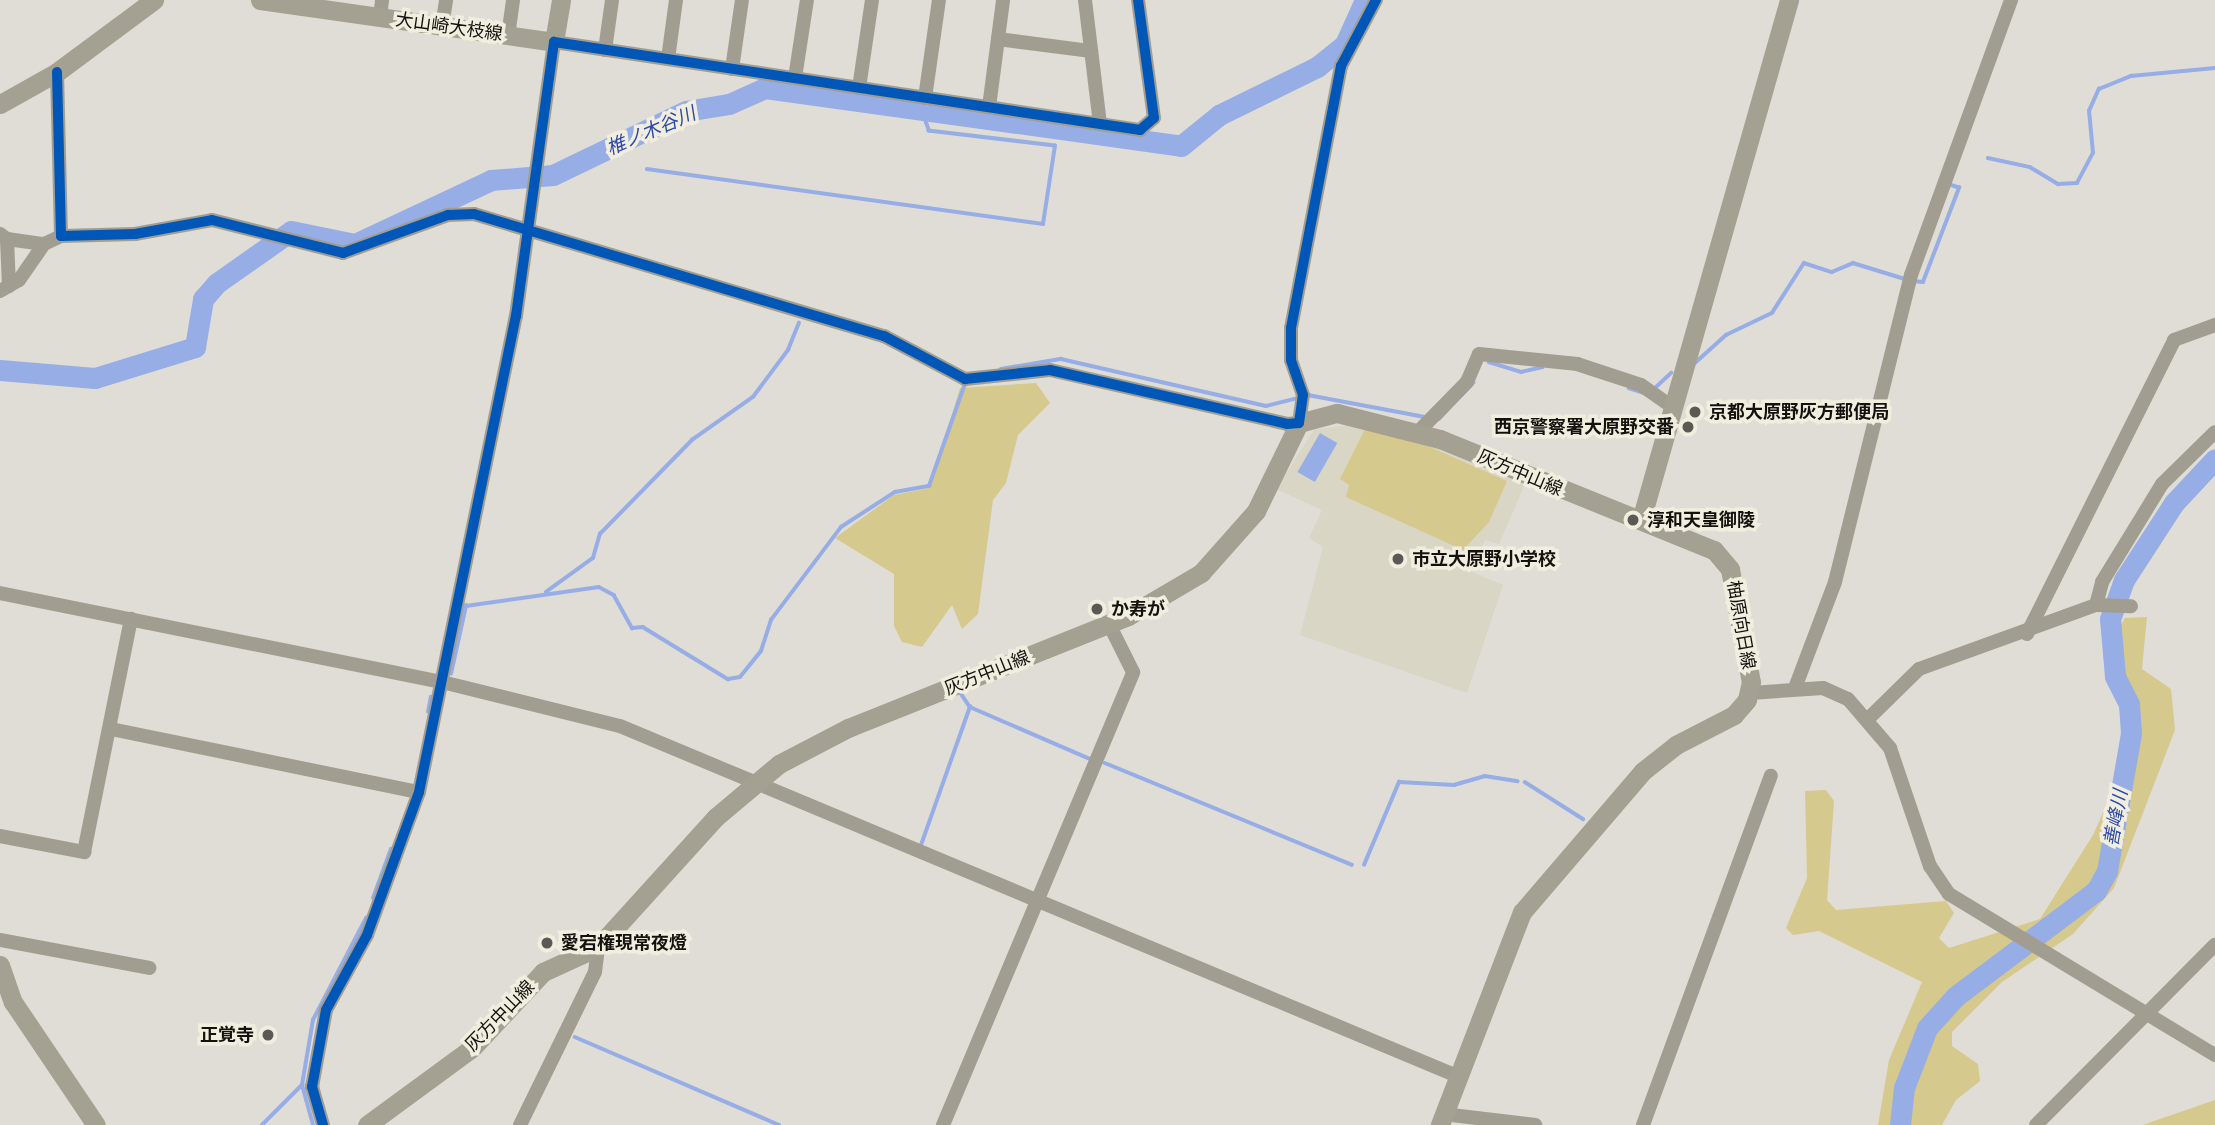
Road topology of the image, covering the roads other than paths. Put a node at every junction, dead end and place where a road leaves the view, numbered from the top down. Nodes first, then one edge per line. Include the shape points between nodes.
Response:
1 (154, 0) edge
2 (260, 0) edge
3 (446, 0) edge
4 (513, 0) edge
5 (561, 0) edge
6 (612, 0) edge
7 (676, 0) edge
8 (742, 0) edge
9 (807, 0) edge
10 (872, 0) edge
11 (939, 0) edge
12 (1003, 0) edge
13 (1085, 0) edge
14 (1138, 0) edge
15 (1376, 0) edge
16 (1789, 0) edge
17 (2011, 0) edge
18 (381, 9) edge
19 (442, 26) junction
20 (508, 36) junction
21 (998, 39) junction
22 (554, 42) junction
23 (605, 50) junction
24 (1091, 51) junction
25 (668, 59) junction
26 (732, 69) junction
27 (57, 72) junction
28 (795, 78) junction
29 (859, 88) junction
30 (925, 98) junction
31 (0, 104) edge
32 (989, 107) junction
33 (1100, 124) junction
34 (528, 229) junction
35 (4, 236) edge
36 (61, 236) junction
37 (44, 244) junction
38 (4, 289) edge
39 (2215, 326) edge
40 (1673, 407) junction
41 (1299, 423) junction
42 (1418, 432) junction
43 (2215, 432) edge
44 (1641, 520) junction
45 (0, 593) edge
46 (2100, 605) junction
47 (2131, 607) dead end
48 (131, 619) junction
49 (1109, 624) junction
50 (2027, 634) junction
51 (442, 682) junction
52 (1795, 688) junction
53 (1750, 693) junction
54 (1869, 718) junction
55 (111, 729) junction
56 (1771, 776) dead end
57 (757, 779) junction
58 (419, 792) junction
59 (0, 836) edge
60 (1037, 899) junction
61 (0, 940) edge
62 (2215, 945) edge
63 (598, 947) junction
64 (0, 965) edge
65 (149, 968) dead end
66 (2146, 1017) junction
67 (2215, 1055) edge
68 (1457, 1076) junction
69 (1442, 1120) edge
70 (96, 1125) edge
71 (323, 1125) edge
72 (367, 1125) edge
73 (520, 1125) edge
74 (943, 1125) edge
75 (1535, 1125) edge
76 (1643, 1125) edge
77 (2036, 1125) edge

1 - 27 main road
2 - 18 main road, 大山崎大枝線
3 - 19 street
4 - 20 street
5 - 22 main road
6 - 23 street
7 - 25 street
8 - 26 street
9 - 28 street
10 - 29 street
11 - 30 street
12 - 21 street
13 - 24 street
14 - 33 street via 1154,118 1140,130
15 - 41 street via 1341,66 1291,328 1291,360 1303,395
16 - 40 main road
17 - 52 street via 1910,280 1835,582
18 - 19 main road, 大山崎大枝線
19 - 20 main road, 大山崎大枝線
20 - 22 main road, 大山崎大枝線
21 - 24 street
21 - 32 street
22 - 23 street
22 - 34 street
23 - 25 street
24 - 33 street
25 - 26 street
26 - 28 street
27 - 31 main road
27 - 36 street
28 - 29 street
29 - 30 street
30 - 32 street
32 - 33 street
34 - 36 street via 460,213 343,253 212,219 135,234
34 - 41 street via 884,336 965,379 1050,370 1273,422
34 - 51 street via 516,316
35 - 37 street
35 - 38 street
36 - 37 street
37 - 38 street
39 - 50 street via 2174,340
40 - 42 street via 1641,385 1577,364 1479,354 1467,382
40 - 44 main road
41 - 42 main road, 灰方中山線 via 1349,414
41 - 49 main road, 灰方中山線 via 1256,511 1220,556 1183,586
42 - 44 main road, 灰方中山線
43 - 46 street via 2162,484 2102,582
44 - 53 main road, 柚原向日線 via 1708,546 1728,564
45 - 48 street
46 - 47 street
46 - 50 street
48 - 51 street
48 - 55 street
49 - 57 main road, 灰方中山線 via 848,728
49 - 60 street via 1133,672
50 - 54 street via 1919,668
51 - 57 street via 620,726
51 - 58 street
52 - 53 street
52 - 54 street via 1823,688
53 - 68 main road, 柚原向日線 via 1725,721 1653,761 1536,892 1510,937
54 - 66 street via 1899,767 1937,878 1964,909
55 - 58 street
55 - 59 street via 84,852
56 - 76 street
57 - 60 street
57 - 63 main road, 灰方中山線
58 - 71 street via 367,935 326,1010 312,1087
60 - 68 street
60 - 74 street
61 - 65 street
62 - 66 street
63 - 72 main road, 灰方中山線 via 543,972 472,1048
63 - 73 street via 595,972
64 - 70 main road via 13,1002
66 - 67 street
66 - 77 street
68 - 69 main road, 柚原向日線
69 - 75 street

